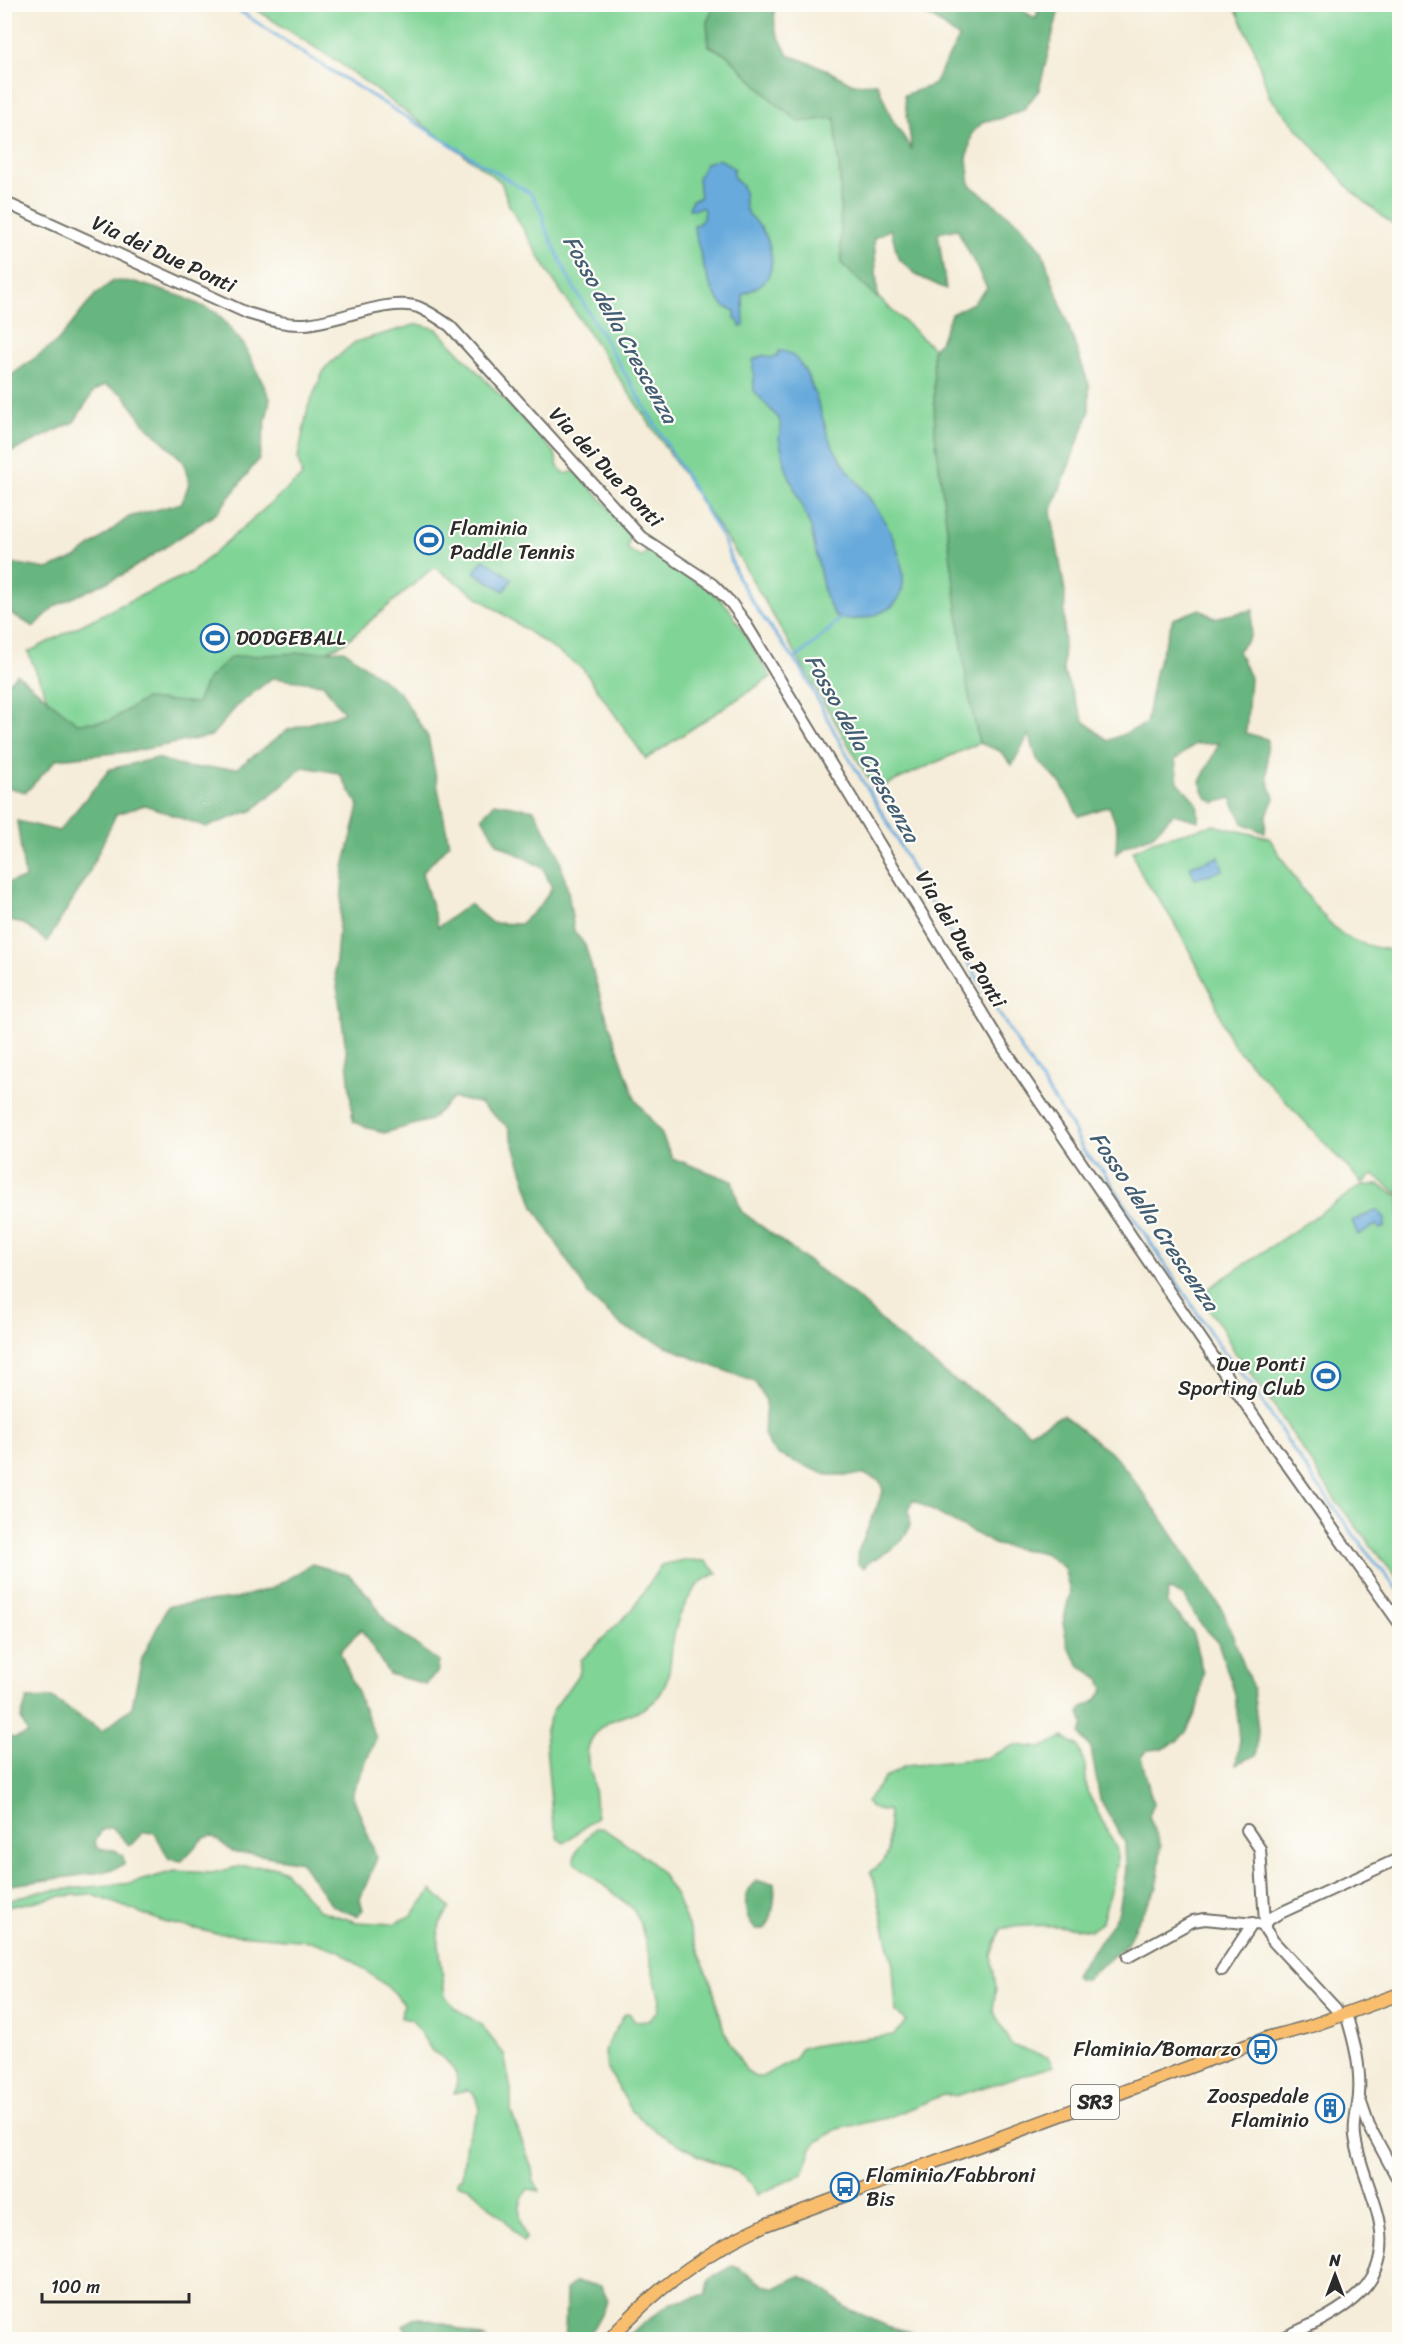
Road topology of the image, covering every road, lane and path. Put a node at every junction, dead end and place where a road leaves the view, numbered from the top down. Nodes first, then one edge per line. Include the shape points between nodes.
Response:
1 (4, 202) edge
2 (1400, 1624) edge
3 (1247, 1830) dead end
4 (1400, 1858) edge
5 (1261, 1923) junction
6 (1128, 1957) dead end
7 (1222, 1970) dead end
8 (1400, 1986) edge
9 (1400, 1994) edge
10 (1341, 2011) junction
11 (1359, 2096) junction
12 (1395, 2165) edge
13 (1400, 2184) edge
14 (609, 2340) edge
15 (1278, 2340) edge

1 - 2 street, Via dei Due Ponti via 247,313 276,322 308,324 398,305 417,306 432,314 450,326 641,537 721,592 744,621 1017,1069
3 - 5 street via 1260,1849
4 - 5 street
5 - 6 street via 1193,1921
5 - 7 street
5 - 10 street via 1273,1941
8 - 10 main road, SR3
9 - 10 main road, SR3
10 - 11 street via 1357,2052
10 - 14 main road, SR3 via 1304,2021 1286,2032 765,2224 680,2274
11 - 12 street via 1369,2126
11 - 15 street via 1354,2134 1381,2230 1378,2268 1366,2287 1346,2306
12 - 13 street

